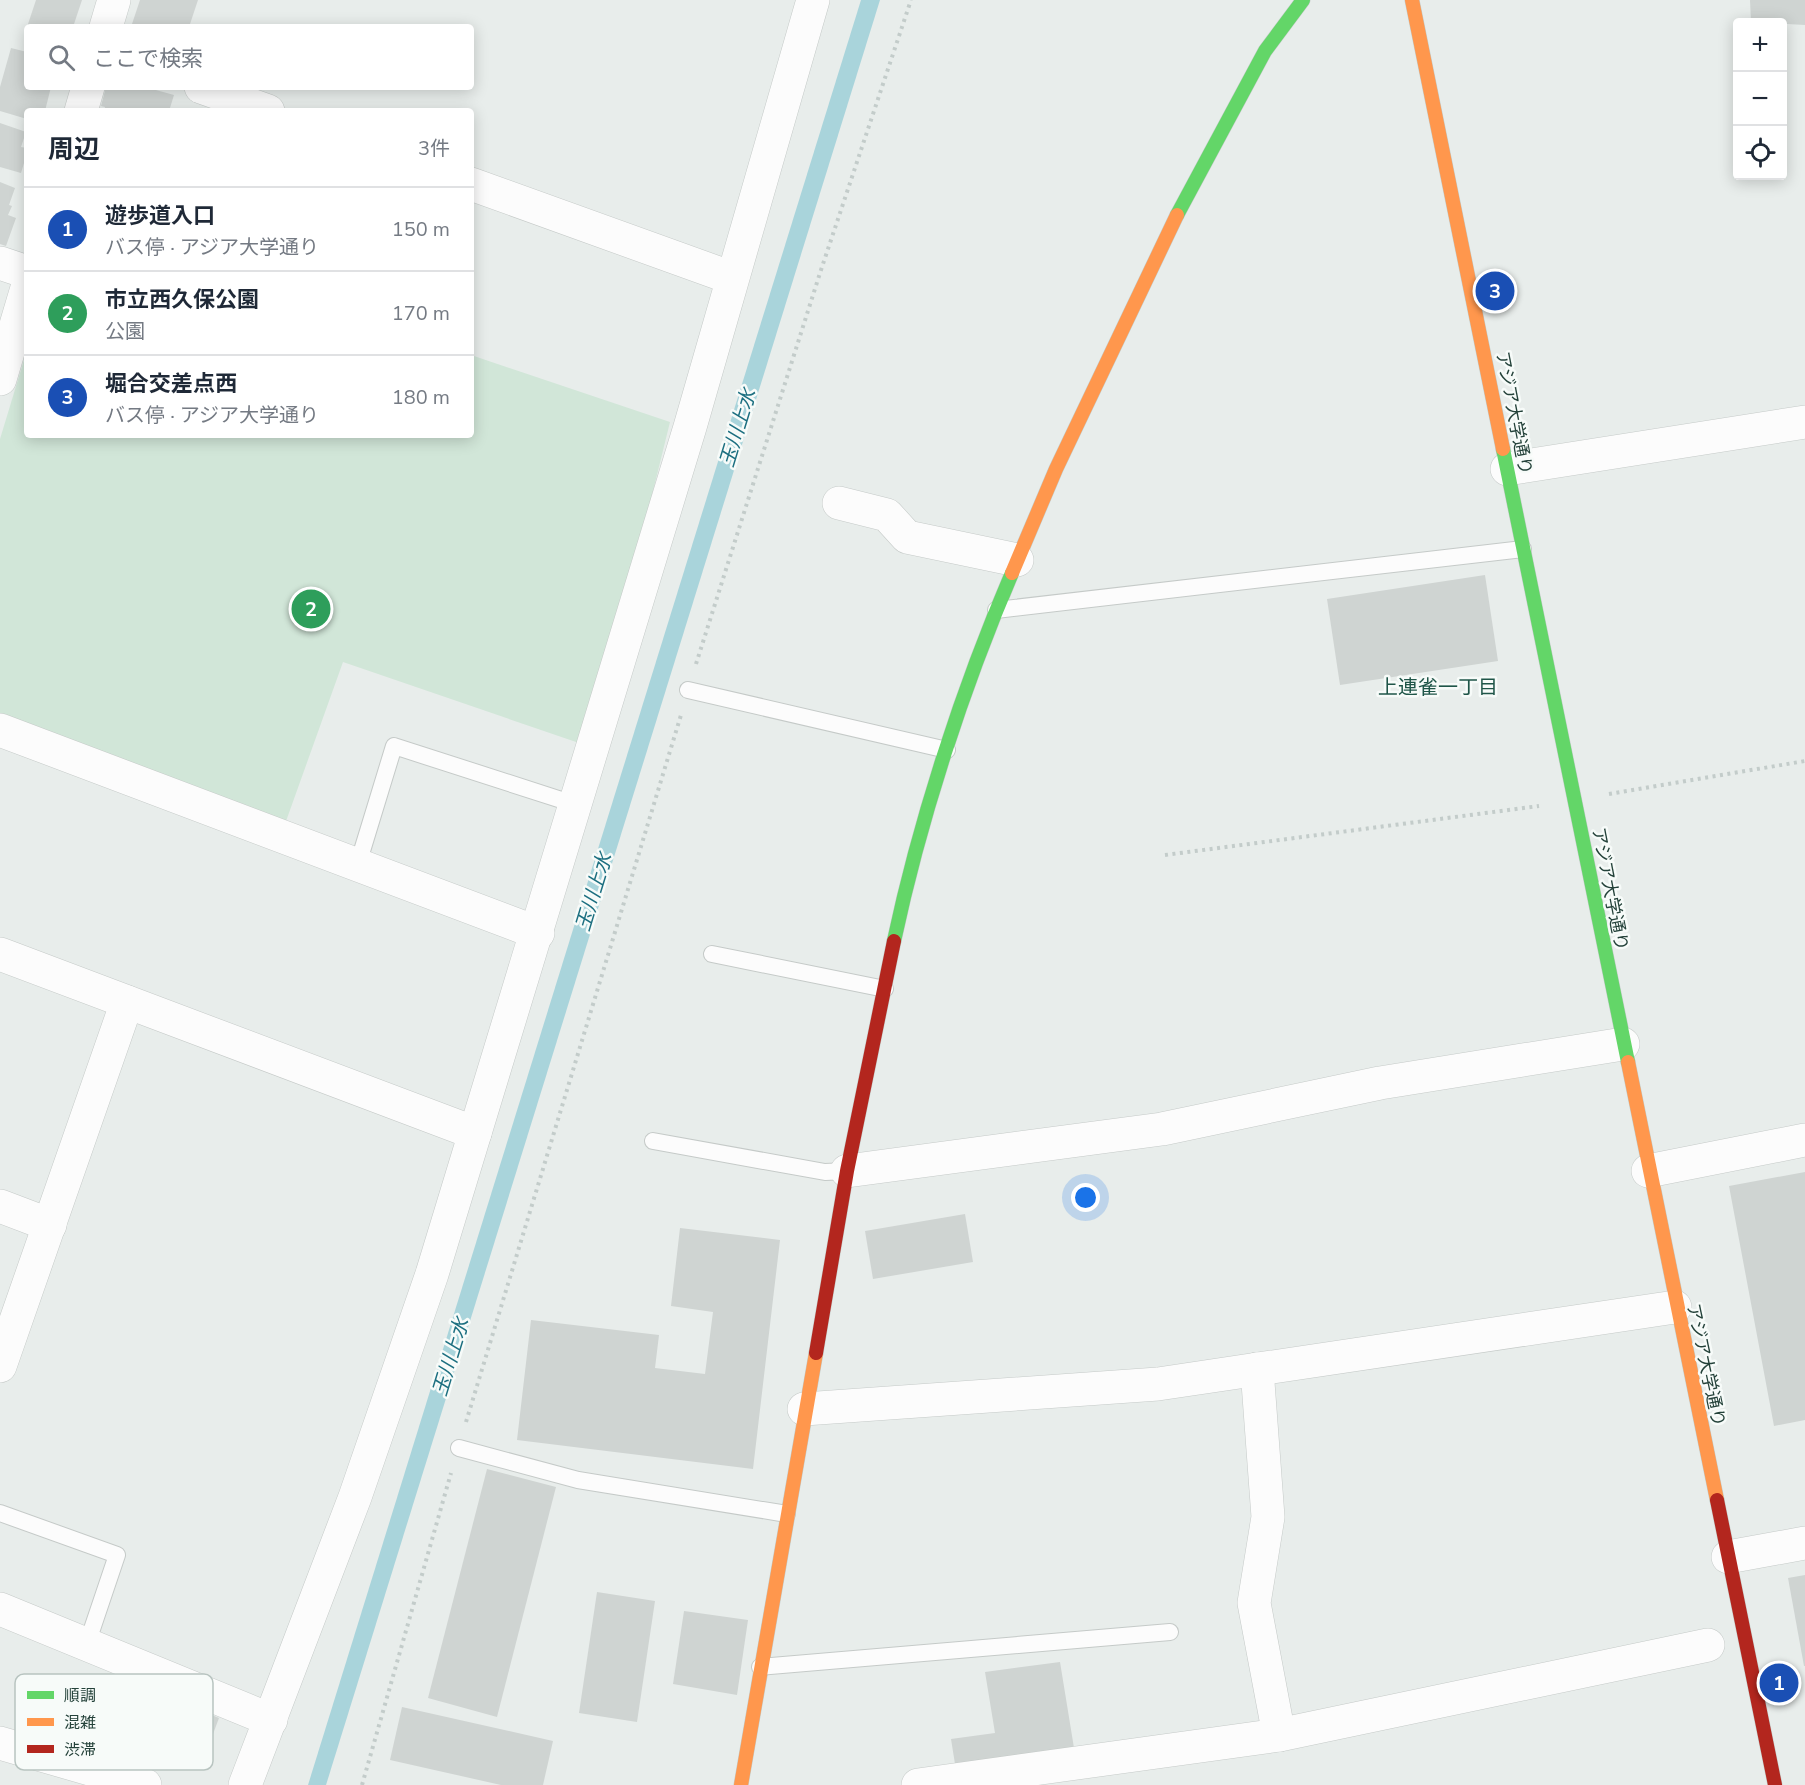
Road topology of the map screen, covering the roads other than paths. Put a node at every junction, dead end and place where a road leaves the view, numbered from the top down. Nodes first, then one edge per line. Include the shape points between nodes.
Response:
1 (114, 0) edge
2 (813, 0) edge
3 (1303, 0) edge
4 (1412, 0) edge
5 (107, 24) edge
6 (87, 90) edge
7 (209, 90) edge
8 (82, 108) edge
9 (260, 108) edge
10 (474, 185) edge
11 (0, 263) edge
12 (24, 271) edge
13 (732, 278) junction
14 (24, 298) edge
15 (0, 379) edge
16 (1805, 422) edge
17 (1507, 469) junction
18 (839, 503) dead end
19 (1523, 549) junction
20 (1017, 560) junction
21 (996, 610) junction
22 (688, 690) road end
23 (0, 730) edge
24 (947, 750) junction
25 (577, 805) junction
26 (358, 864) junction
27 (538, 933) junction
28 (0, 954) edge
29 (712, 954) dead end
30 (885, 989) junction
31 (127, 1002) junction
32 (1623, 1044) junction
33 (475, 1133) junction
34 (1805, 1140) edge
35 (653, 1141) dead end
36 (847, 1171) junction
37 (1648, 1171) junction
38 (0, 1206) edge
39 (50, 1225) junction
40 (1675, 1307) junction
41 (0, 1366) edge
42 (1257, 1369) junction
43 (804, 1409) junction
44 (459, 1448) road end
45 (0, 1513) edge
46 (787, 1514) junction
47 (1805, 1543) edge
48 (1728, 1557) junction
49 (0, 1609) edge
50 (1170, 1632) dead end
51 (87, 1644) junction
52 (1708, 1645) dead end
53 (760, 1667) junction
54 (160, 1674) edge
55 (213, 1696) edge
56 (271, 1720) junction
57 (1279, 1735) junction
58 (0, 1743) edge
59 (15, 1747) edge
60 (93, 1770) edge
61 (145, 1785) edge
62 (245, 1785) edge
63 (741, 1785) edge
64 (918, 1785) edge
65 (1774, 1785) edge

1 - 5 street
2 - 13 street
3 - 20 street via 1265,51 1165,237
4 - 17 street, アジア大学通り
6 - 8 street
7 - 9 street
10 - 13 street
11 - 12 street
13 - 25 street
14 - 15 street
16 - 17 street
17 - 19 street, アジア大学通り
18 - 20 street via 887,515 907,537
19 - 21 lane
19 - 32 street, アジア大学通り
20 - 21 street
21 - 24 street
22 - 24 lane
23 - 26 street
24 - 30 street via 903,900
25 - 26 lane via 394,746
25 - 27 street
26 - 27 street
27 - 33 street
28 - 31 street
29 - 30 lane
30 - 36 street
31 - 33 street
31 - 39 street
32 - 36 street via 1380,1083 1162,1129
32 - 37 street, アジア大学通り
33 - 56 street via 432,1274 355,1497
34 - 37 street
35 - 36 lane via 825,1172
36 - 43 street
37 - 40 street, アジア大学通り
38 - 39 street
39 - 41 street
40 - 42 street
40 - 48 street, アジア大学通り
42 - 43 street via 1158,1384
42 - 57 street via 1268,1517 1254,1603
43 - 46 street
44 - 46 lane via 578,1480
45 - 51 lane via 117,1556
46 - 53 street
47 - 48 street
48 - 65 street, アジア大学通り
49 - 51 street
50 - 53 lane
51 - 54 street
52 - 57 street
53 - 63 street
55 - 56 street
56 - 62 street
57 - 64 street
58 - 59 street
60 - 61 street

